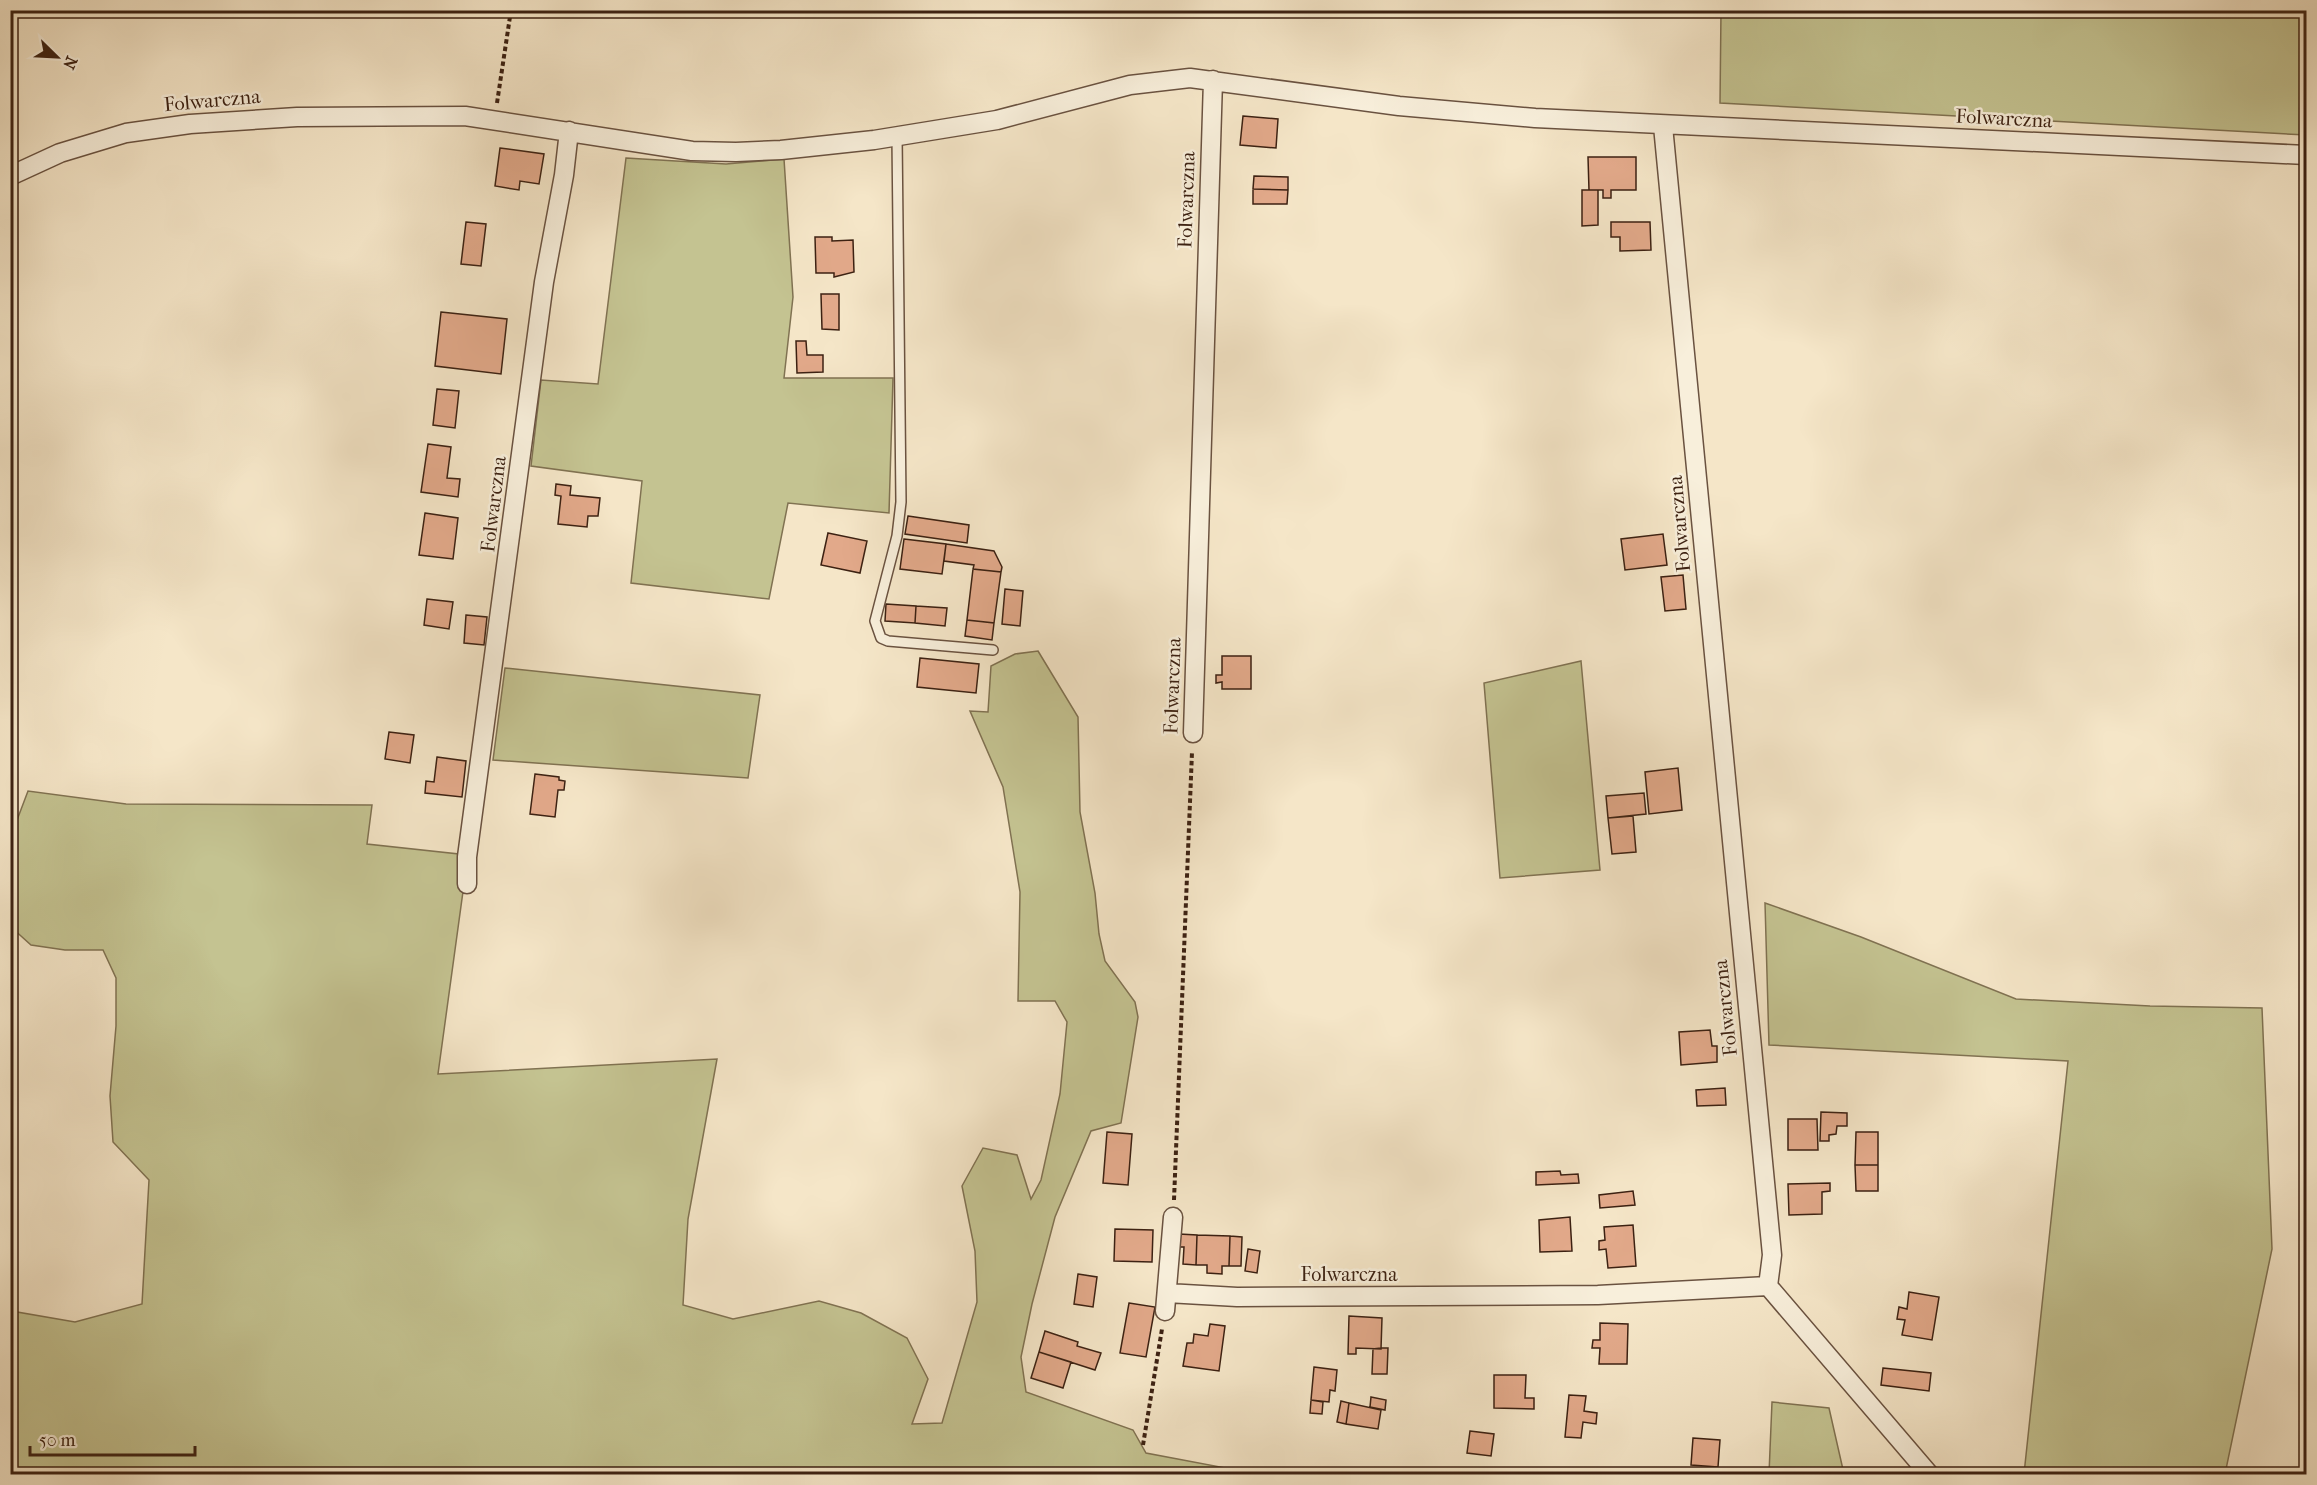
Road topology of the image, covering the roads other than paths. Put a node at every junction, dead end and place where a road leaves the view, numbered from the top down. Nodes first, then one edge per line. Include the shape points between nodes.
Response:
1 (1212, 80) junction
2 (1664, 126) junction
3 (569, 131) junction
4 (897, 136) junction
5 (2307, 155) edge
6 (10, 176) edge
7 (993, 650) dead end
8 (1193, 733) road end
9 (467, 884) dead end
10 (1173, 1217) road end
11 (1768, 1286) junction
12 (1167, 1293) junction
13 (1165, 1311) road end
14 (1929, 1474) edge

1 - 2 street, Folwarczna via 1399,106
1 - 4 street, Folwarczna via 1182,78 1141,83 1008,118
1 - 8 street, Folwarczna
2 - 5 street, Folwarczna
2 - 11 street, Folwarczna via 1772,1255
3 - 4 street, Folwarczna via 719,152 787,149
3 - 6 street, Folwarczna via 494,119 432,115 307,116 163,127 96,141
3 - 9 street, Folwarczna via 526,414
4 - 7 lane via 901,502 876,630 888,641
10 - 12 street
11 - 12 street, Folwarczna via 1564,1295 1237,1297
11 - 14 street
12 - 13 street

